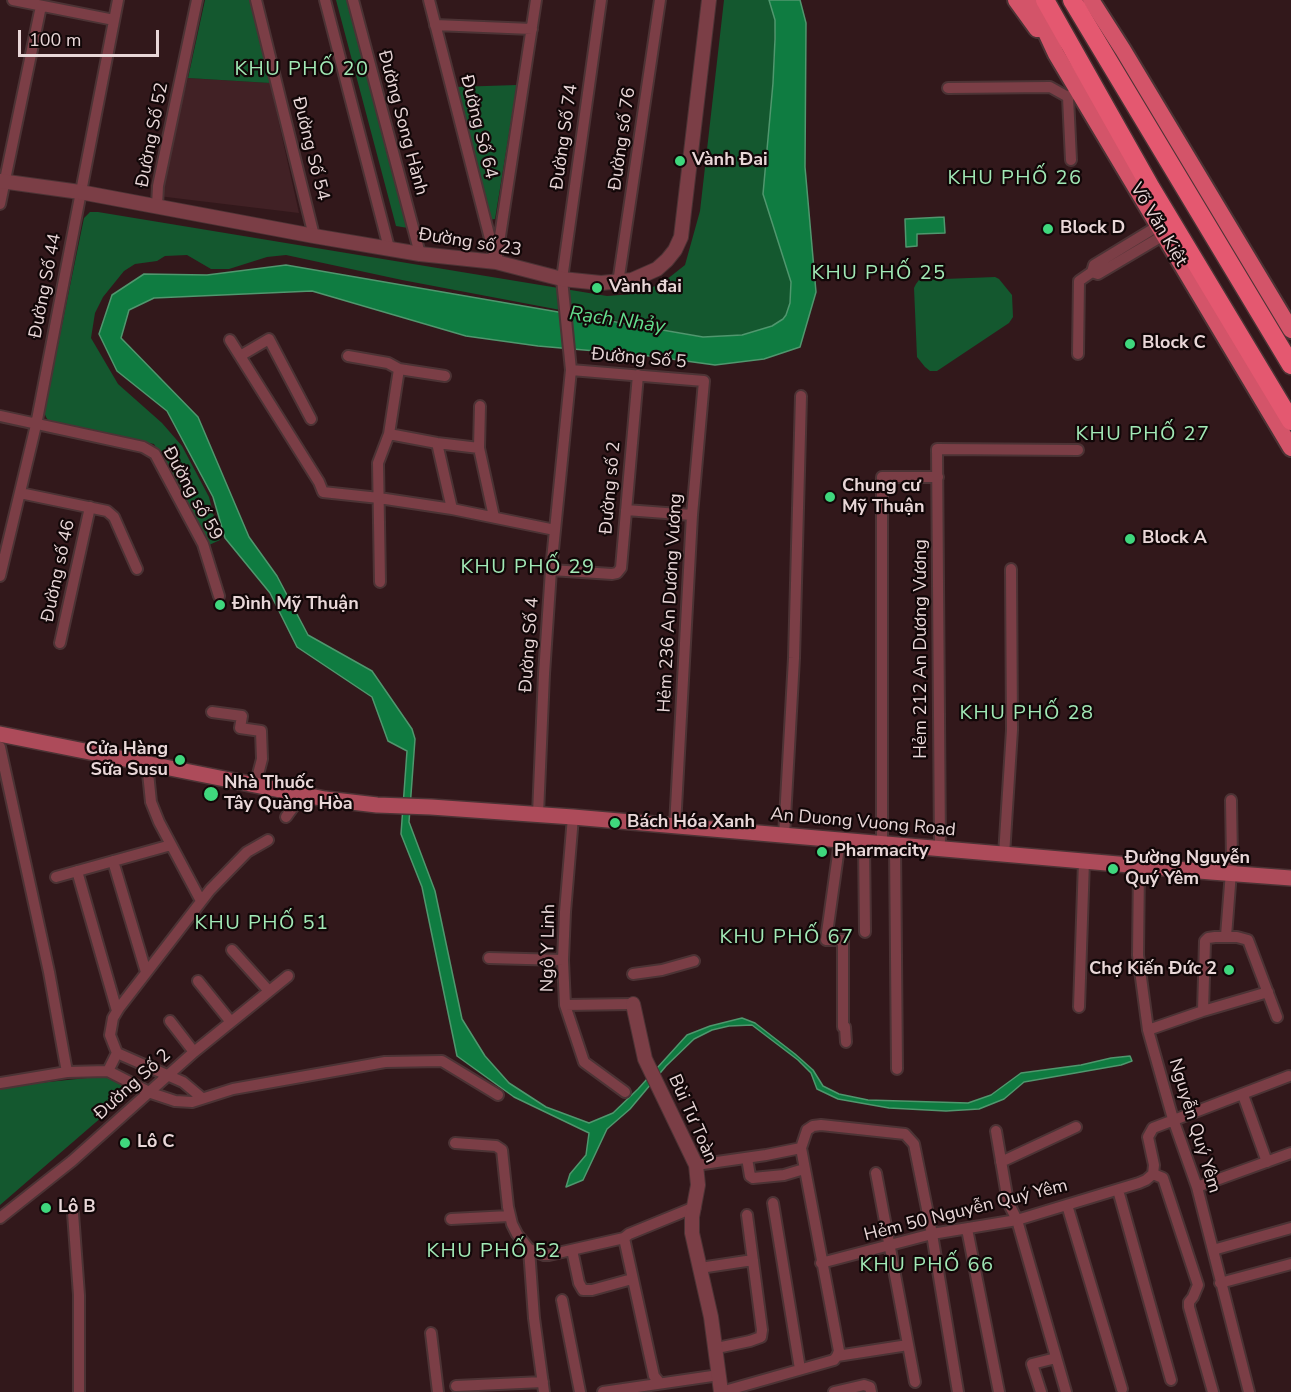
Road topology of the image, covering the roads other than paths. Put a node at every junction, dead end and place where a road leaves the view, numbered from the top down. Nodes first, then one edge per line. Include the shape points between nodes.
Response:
1 (13, 0) edge
2 (118, 0) edge
3 (197, 0) edge
4 (256, 0) edge
5 (325, 0) edge
6 (353, 0) edge
7 (429, 0) edge
8 (536, 0) edge
9 (601, 0) edge
10 (660, 0) edge
11 (709, 0) edge
12 (1016, 0) edge
13 (1031, 0) edge
14 (1045, 0) edge
15 (1072, 0) edge
16 (1091, 0) edge
17 (1101, 0) edge
18 (41, 6) junction
19 (114, 20) junction
20 (435, 25) junction
21 (532, 29) junction
22 (1123, 50) junction
23 (1056, 54) junction
24 (948, 88) dead end
25 (1073, 94) junction
26 (1071, 160) dead end
27 (1177, 173) junction
28 (3, 181) edge
29 (1151, 188) junction
30 (80, 192) junction
31 (0, 204) edge
32 (157, 206) junction
33 (1161, 231) junction
34 (314, 236) junction
35 (389, 248) junction
36 (420, 254) junction
37 (496, 262) junction
38 (562, 279) junction
39 (618, 283) junction
40 (1291, 330) edge
41 (230, 340) dead end
42 (1078, 354) dead end
43 (240, 356) junction
44 (348, 356) dead end
45 (570, 365) junction
46 (1291, 365) edge
47 (399, 369) junction
48 (638, 375) junction
49 (445, 376) dead end
50 (705, 381) joint
51 (801, 396) dead end
52 (480, 406) dead end
53 (0, 416) edge
54 (311, 419) dead end
55 (1291, 422) edge
56 (36, 424) junction
57 (389, 434) junction
58 (437, 443) junction
59 (479, 448) junction
60 (1291, 448) edge
61 (1078, 450) dead end
62 (938, 477) junction
63 (20, 493) junction
64 (379, 498) junction
65 (90, 507) junction
66 (452, 509) junction
67 (626, 510) junction
68 (692, 515) junction
69 (494, 517) junction
70 (555, 530) junction
71 (137, 568) dead end
72 (1011, 569) dead end
73 (551, 570) junction
74 (0, 576) edge
75 (380, 582) dead end
76 (219, 596) dead end
77 (60, 642) dead end
78 (212, 712) dead end
79 (0, 734) edge
80 (0, 747) edge
81 (147, 763) junction
82 (255, 786) junction
83 (302, 795) junction
84 (1231, 800) dead end
85 (538, 814) junction
86 (286, 817) dead end
87 (573, 817) junction
88 (675, 826) junction
89 (784, 836) junction
90 (267, 840) dead end
91 (840, 840) junction
92 (864, 841) junction
93 (889, 844) junction
94 (171, 845) junction
95 (940, 849) junction
96 (1004, 855) junction
97 (113, 861) junction
98 (1084, 861) junction
99 (1138, 866) junction
100 (77, 871) junction
101 (1230, 873) junction
102 (56, 877) dead end
103 (1291, 878) edge
104 (201, 901) junction
105 (865, 932) dead end
106 (1226, 936) junction
107 (232, 950) dead end
108 (489, 957) dead end
109 (563, 960) junction
110 (694, 961) dead end
111 (146, 972) junction
112 (633, 974) dead end
113 (288, 976) dead end
114 (198, 981) dead end
115 (269, 991) junction
116 (1268, 992) junction
117 (633, 1004) joint
118 (565, 1005) junction
119 (1079, 1007) dead end
120 (117, 1011) junction
121 (1203, 1011) junction
122 (1277, 1017) dead end
123 (170, 1021) dead end
124 (231, 1022) junction
125 (1148, 1030) junction
126 (846, 1042) dead end
127 (117, 1053) junction
128 (195, 1053) junction
129 (897, 1070) dead end
130 (108, 1071) junction
131 (66, 1072) junction
132 (169, 1076) junction
133 (1288, 1076) dead end
134 (0, 1083) edge
135 (625, 1092) dead end
136 (151, 1093) junction
137 (498, 1095) dead end
138 (1243, 1095) junction
139 (202, 1098) junction
140 (1173, 1119) junction
141 (1076, 1127) dead end
142 (996, 1131) dead end
143 (455, 1143) dead end
144 (801, 1148) junction
145 (1291, 1153) edge
146 (747, 1158) junction
147 (1001, 1162) junction
148 (1267, 1162) junction
149 (696, 1165) junction
150 (804, 1169) junction
151 (876, 1173) dead end
152 (1153, 1174) junction
153 (1197, 1187) junction
154 (1118, 1190) junction
155 (773, 1203) dead end
156 (1067, 1205) junction
157 (695, 1207) junction
158 (72, 1213) dead end
159 (747, 1215) dead end
160 (509, 1216) junction
161 (0, 1218) edge
162 (451, 1219) dead end
163 (1017, 1220) junction
164 (1291, 1228) edge
165 (967, 1229) junction
166 (932, 1234) junction
167 (624, 1238) junction
168 (890, 1246) junction
169 (528, 1250) junction
170 (572, 1250) junction
171 (1213, 1250) junction
172 (753, 1260) junction
173 (821, 1263) junction
174 (1291, 1264) edge
175 (700, 1268) junction
176 (632, 1279) junction
177 (1221, 1283) junction
178 (562, 1300) dead end
179 (431, 1333) dead end
180 (908, 1345) junction
181 (717, 1348) junction
182 (837, 1356) junction
183 (1056, 1358) junction
184 (800, 1369) junction
185 (719, 1375) junction
186 (1171, 1380) dead end
187 (915, 1382) dead end
188 (660, 1383) junction
189 (456, 1386) dead end
190 (543, 1387) edge
191 (1122, 1389) dead end
192 (80, 1392) edge
193 (438, 1392) edge
194 (580, 1392) edge
195 (603, 1392) edge
196 (721, 1392) edge
197 (834, 1392) edge
198 (871, 1392) edge
199 (958, 1392) edge
200 (999, 1392) edge
201 (1041, 1392) edge
202 (1066, 1392) edge
203 (1214, 1392) edge
204 (1249, 1392) edge

1 - 18 street
2 - 19 street, Đường Số 44
3 - 32 street, Đường Số 52
4 - 34 street, Đường Số 54
5 - 35 street
6 - 36 street, Đường Song Hành
7 - 20 street, Đường Số 64
8 - 21 street
9 - 38 street, Đường Số 74
10 - 39 street, Đường số 76
11 - 39 street, Đường số 23 via 681,237 657,269
12 - 23 main road
13 - 23 main road, Võ Văn Kiệt
14 - 29 highway, Võ Văn Kiệt
15 - 27 highway
16 - 22 main road
17 - 22 main road
18 - 19 street
18 - 28 street
19 - 30 street, Đường Số 44
20 - 21 street
20 - 37 street, Đường Số 64
21 - 37 street
22 - 40 main road
23 - 25 main road, Võ Văn Kiệt
24 - 25 street via 1050,87
25 - 26 street
25 - 33 main road, Võ Văn Kiệt
27 - 29 highway
27 - 46 highway
28 - 30 street, Đường số 23
28 - 31 street
29 - 55 highway, Võ Văn Kiệt
30 - 32 street, Đường số 23
30 - 56 street, Đường Số 44
32 - 34 street, Đường số 23
33 - 42 street via 1094,266 1079,281
33 - 60 main road, Võ Văn Kiệt
34 - 35 street, Đường số 23
35 - 36 street, Đường số 23
36 - 37 street, Đường số 23
37 - 38 street, Đường số 23
38 - 39 street, Đường số 23
38 - 45 street, Đường Số 74
41 - 43 street
43 - 54 street via 269,339
43 - 64 street via 323,492
44 - 47 street via 388,363
45 - 48 street, Đường Số 5
45 - 70 street, Đường Số 4
47 - 49 street
47 - 57 street
48 - 50 street, Đường Số 5
48 - 67 street, Đường số 2
50 - 68 street, Hẻm 236 An Dương Vương
51 - 89 street via 795,636
52 - 59 street
53 - 56 street, Đường số 59
56 - 63 street, Đường Số 44
56 - 76 street, Đường số 59 via 143,447 155,454 203,544
57 - 58 street
57 - 64 street via 378,463
58 - 59 street
58 - 66 street
59 - 69 street
61 - 62 street, Hẻm 212 An Dương Vương via 937,449
62 - 93 street via 882,477
62 - 95 street, Hẻm 212 An Dương Vương
63 - 65 street
63 - 74 street, Đường Số 44
64 - 66 street
64 - 75 street
65 - 71 street via 114,517
65 - 77 street, Đường số 46
66 - 69 street
67 - 68 street
67 - 73 street, Đường số 2 via 621,568 617,573
68 - 88 street, Hẻm 236 An Dương Vương
69 - 70 street
70 - 73 street, Đường Số 4
72 - 96 street via 1012,730
73 - 85 street, Đường Số 4
78 - 82 street via 242,716 240,728 261,731 262,759
79 - 81 main road, An Duong Vuong Road
80 - 131 street via 49,972
81 - 82 main road, An Duong Vuong Road
81 - 94 street via 151,802
82 - 83 main road, An Duong Vuong Road
83 - 85 main road, An Duong Vuong Road via 376,805
83 - 86 street
84 - 101 street
85 - 87 main road, An Duong Vuong Road
87 - 88 main road, An Duong Vuong Road
87 - 109 street, Ngô Y Linh
88 - 89 main road, An Duong Vuong Road
89 - 91 main road, An Duong Vuong Road
90 - 104 street via 247,852
91 - 92 main road, An Duong Vuong Road
91 - 126 street via 826,940 843,940
92 - 93 main road, An Duong Vuong Road
92 - 105 street
93 - 95 main road, An Duong Vuong Road
93 - 129 street
94 - 97 street
94 - 104 street
95 - 96 main road, An Duong Vuong Road
96 - 98 main road, An Duong Vuong Road
97 - 100 street
97 - 111 street
98 - 99 main road, An Duong Vuong Road
98 - 119 street
99 - 101 main road, An Duong Vuong Road
99 - 125 street, Nguyễn Quý Yêm via 1138,955
100 - 102 street
100 - 120 street
101 - 103 main road, An Duong Vuong Road
101 - 106 street
104 - 111 street
106 - 116 street via 1248,940
106 - 121 street via 1205,941
107 - 115 street
108 - 109 street
109 - 118 street, Ngô Y Linh
110 - 112 street
111 - 120 street
113 - 115 street, Đường Số 2
114 - 124 street
115 - 124 street, Đường Số 2
116 - 121 street
116 - 122 street
117 - 118 street
117 - 149 street, Bùi Tư Toàn via 649,1069
118 - 135 street, Ngô Y Linh via 584,1062
120 - 127 street via 110,1035
121 - 125 street
123 - 128 street
124 - 128 street, Đường Số 2
125 - 140 street, Nguyễn Quý Yêm
127 - 130 street
127 - 132 street
128 - 132 street, Đường Số 2
130 - 131 street
130 - 136 street
131 - 134 street
132 - 136 street, Đường Số 2
132 - 139 street
133 - 138 street
136 - 139 street via 175,1101
136 - 161 street, Đường Số 2
137 - 139 street via 442,1061 385,1062
138 - 140 street
138 - 148 street
140 - 152 street via 1153,1128 1149,1137
140 - 153 street, Nguyễn Quý Yêm
141 - 147 street
142 - 147 street
143 - 160 street via 500,1147
144 - 146 street
144 - 150 street
144 - 166 street via 807,1130 813,1126 905,1134 914,1144
145 - 148 street
146 - 149 street
146 - 150 street via 753,1178
147 - 163 street via 1008,1202
148 - 153 street
149 - 157 street, Bùi Tư Toàn
150 - 173 street
151 - 168 street
152 - 154 street, Hẻm 50 Nguyễn Quý Yêm
152 - 203 street via 1163,1178 1198,1285 1189,1307
153 - 171 street, Nguyễn Quý Yêm
154 - 156 street, Hẻm 50 Nguyễn Quý Yêm
154 - 186 street
155 - 184 street
156 - 163 street, Hẻm 50 Nguyễn Quý Yêm
156 - 191 street
157 - 167 street
157 - 175 street, Bùi Tư Toàn via 692,1233
158 - 192 street via 79,1295
159 - 172 street
160 - 162 street
160 - 169 street
163 - 165 street, Hẻm 50 Nguyễn Quý Yêm
163 - 183 street
164 - 171 street
165 - 166 street, Hẻm 50 Nguyễn Quý Yêm
165 - 200 street
166 - 168 street, Hẻm 50 Nguyễn Quý Yêm
166 - 199 street
167 - 170 street
167 - 176 street
168 - 173 street, Hẻm 50 Nguyễn Quý Yêm
168 - 180 street
169 - 170 street via 549,1255
169 - 190 street
170 - 176 street via 583,1290
171 - 177 street, Nguyễn Quý Yêm
172 - 175 street
172 - 181 street via 761,1337
173 - 182 street
174 - 177 street
175 - 181 street, Bùi Tư Toàn
176 - 188 street via 654,1376
177 - 204 street, Nguyễn Quý Yêm
178 - 194 street
179 - 193 street
180 - 182 street
180 - 187 street
181 - 185 street, Bùi Tư Toàn
182 - 184 street
183 - 201 street via 1032,1364
183 - 202 street
184 - 196 street
185 - 188 street
185 - 196 street, Bùi Tư Toàn
188 - 195 street
189 - 190 street
197 - 198 street via 864,1385

